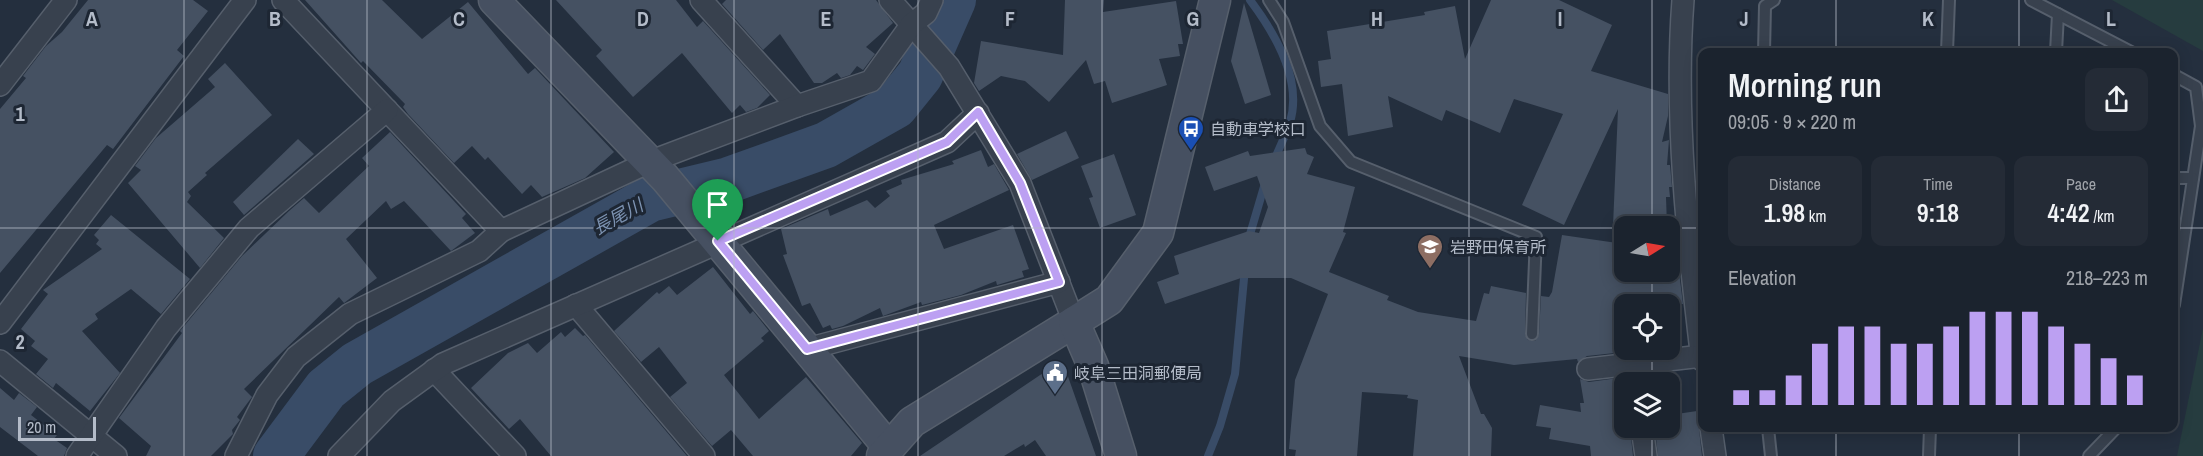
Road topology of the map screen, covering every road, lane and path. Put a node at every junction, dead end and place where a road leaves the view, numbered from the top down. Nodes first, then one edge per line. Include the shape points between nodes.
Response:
1 (66, 0) edge
2 (245, 0) edge
3 (283, 0) edge
4 (494, 0) edge
5 (701, 0) edge
6 (890, 0) edge
7 (932, 0) edge
8 (1215, 0) edge
9 (1269, 0) edge
10 (1683, 0) edge
11 (1774, 0) edge
12 (1949, 0) edge
13 (2031, 0) edge
14 (2058, 14) junction
15 (918, 30) junction
16 (1764, 48) edge
17 (1947, 48) edge
18 (2056, 48) edge
19 (2123, 48) edge
20 (2178, 77) edge
21 (0, 85) edge
22 (797, 106) junction
23 (387, 110) junction
24 (978, 112) junction
25 (657, 170) junction
26 (2178, 178) edge
27 (2193, 178) junction
28 (501, 231) junction
29 (718, 241) junction
30 (2178, 274) edge
31 (1059, 282) junction
32 (576, 305) junction
33 (1698, 321) edge
34 (1074, 322) junction
35 (0, 323) edge
36 (1532, 334) dead end
37 (807, 349) junction
38 (1698, 359) edge
39 (0, 361) edge
40 (1588, 369) dead end
41 (434, 370) junction
42 (1623, 372) edge
43 (1639, 372) edge
44 (1712, 432) edge
45 (1768, 432) edge
46 (1930, 432) edge
47 (2112, 432) edge
48 (92, 437) junction
49 (1643, 438) edge
50 (890, 453) edge
51 (77, 456) edge
52 (116, 456) edge
53 (236, 456) edge
54 (339, 456) edge
55 (515, 456) edge
56 (704, 456) edge
57 (1121, 456) edge
58 (1646, 456) edge
59 (1715, 456) edge
60 (1771, 456) edge
61 (1929, 456) edge
62 (2089, 456) edge

1 - 21 street
2 - 35 street
3 - 23 street
4 - 25 street
5 - 22 street
6 - 15 street
7 - 15 street
8 - 34 street via 1158,233 1108,300
9 - 36 lane via 1283,22 1320,126 1351,162 1536,237
10 - 33 street via 1680,80
11 - 16 lane via 1766,6
12 - 17 lane
13 - 14 lane
14 - 18 lane
14 - 19 lane
15 - 22 street via 871,81
15 - 24 street via 949,67
20 - 27 lane via 2196,87 2201,126
22 - 25 street
23 - 28 street
23 - 48 street via 249,228 166,328
24 - 29 street via 947,142
24 - 31 street via 1020,183
25 - 28 street
25 - 29 street
26 - 27 lane
27 - 30 lane
28 - 53 street via 479,251 350,314 320,336 296,357 267,395
29 - 32 street
29 - 37 street
31 - 34 street
31 - 37 street
32 - 41 street
32 - 56 street
34 - 50 street via 912,422
34 - 57 street via 1093,366
37 - 50 street
38 - 43 street
39 - 48 street
40 - 42 street
41 - 54 street via 392,400
41 - 55 street
44 - 59 street
45 - 60 lane
46 - 61 lane
47 - 62 lane
48 - 51 street
48 - 52 street
49 - 58 street

